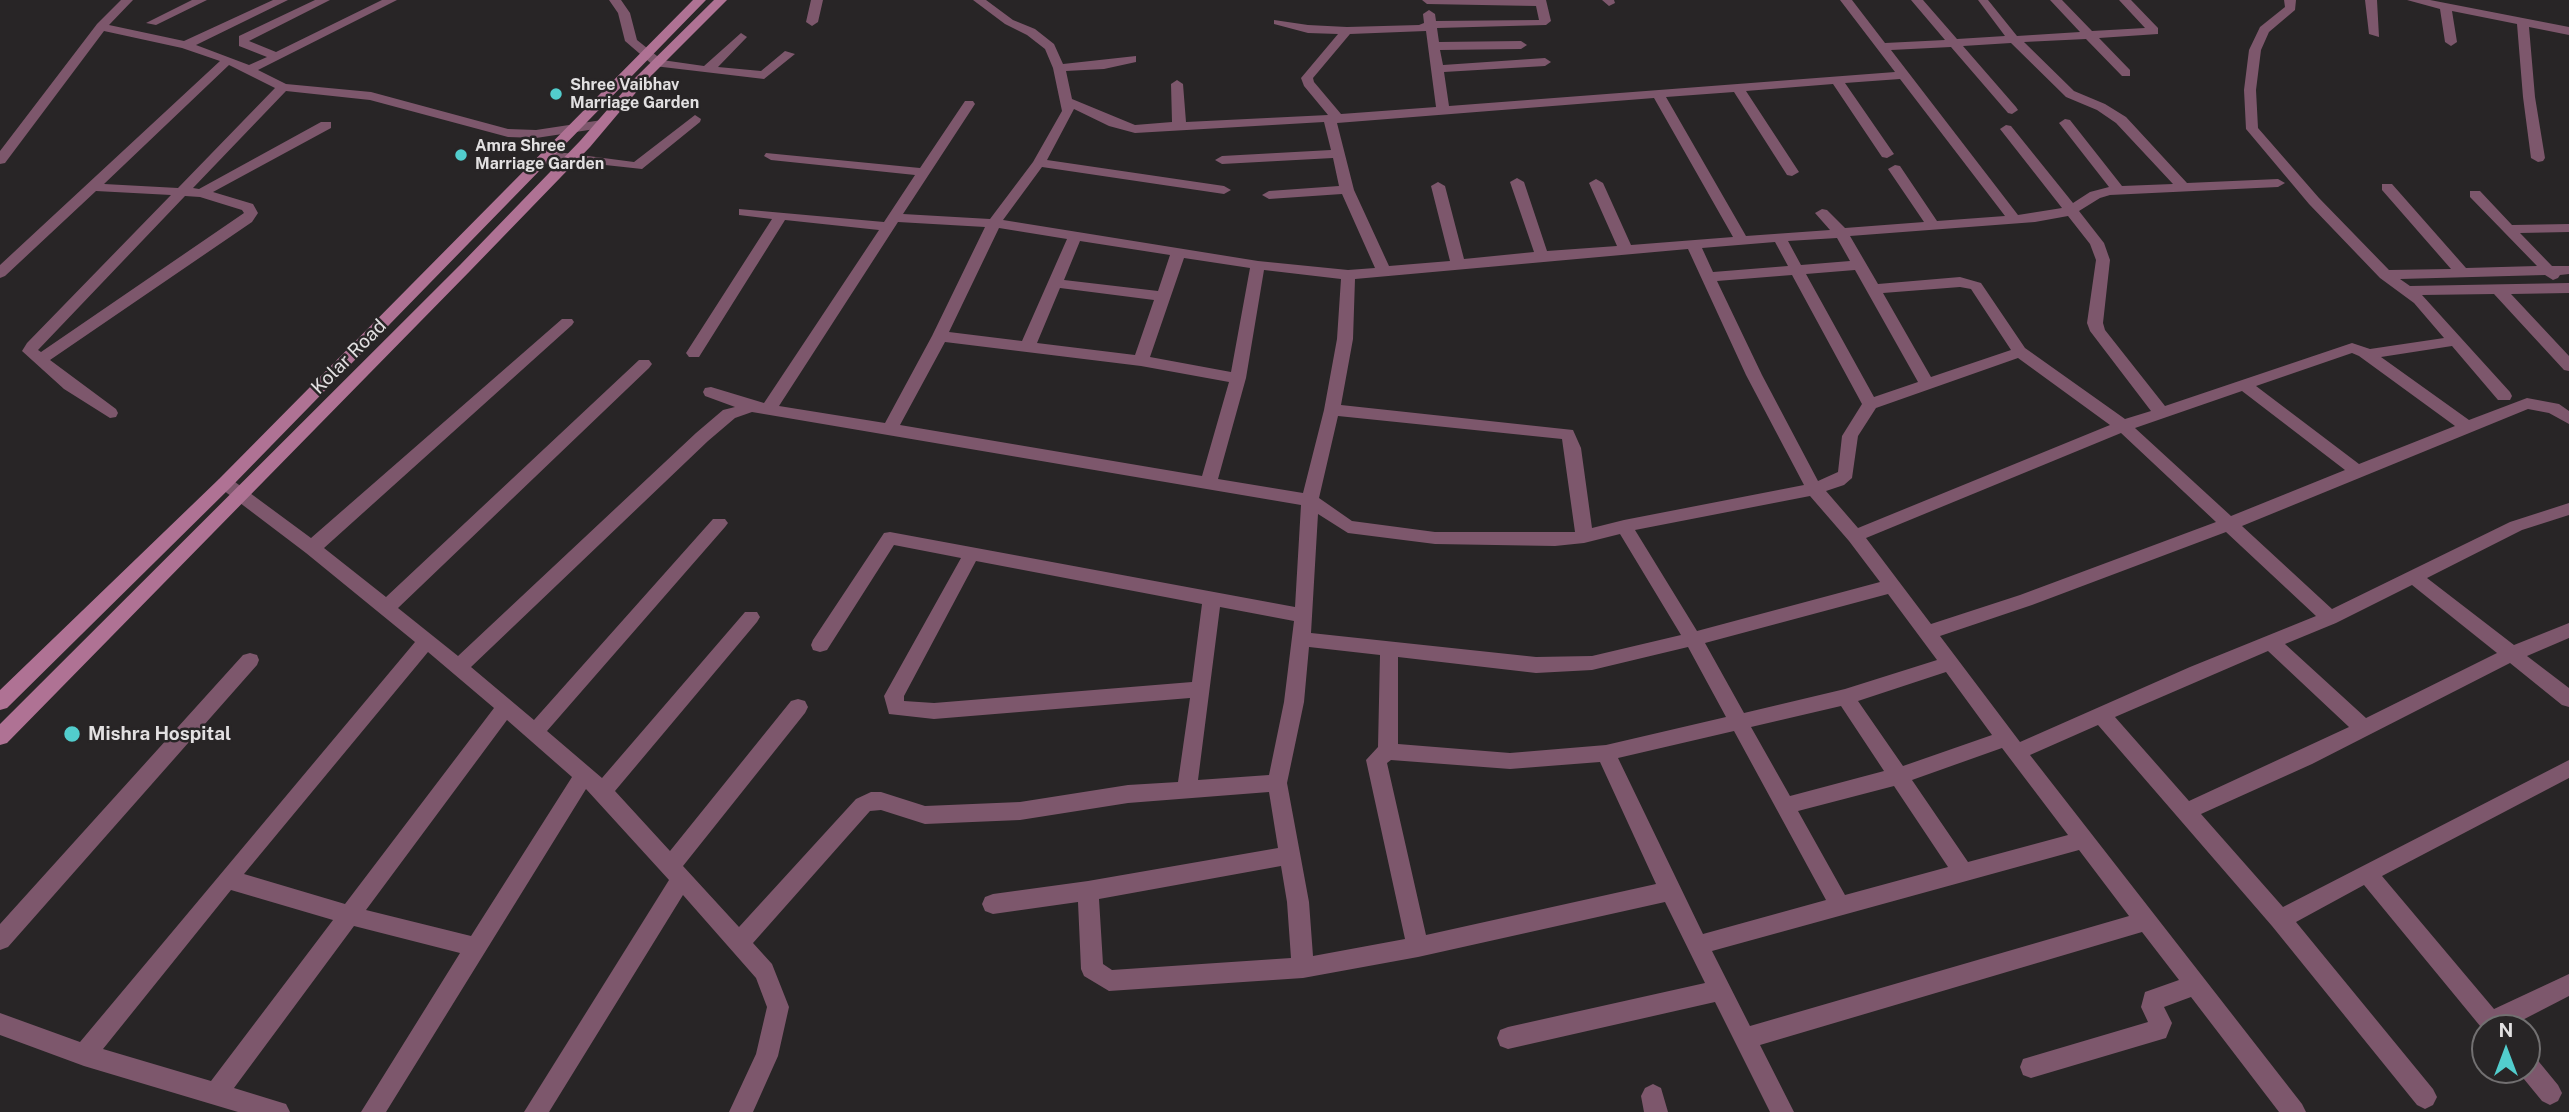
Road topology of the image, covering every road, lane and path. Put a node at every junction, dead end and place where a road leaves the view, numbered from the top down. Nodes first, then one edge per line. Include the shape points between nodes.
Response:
1 (127, 0) edge
2 (201, 0) edge
3 (252, 0) edge
4 (282, 0) edge
5 (324, 0) edge
6 (391, 0) edge
7 (615, 0) edge
8 (700, 0) edge
9 (720, 0) edge
10 (817, 0) edge
11 (979, 0) edge
12 (1846, 0) edge
13 (1917, 0) edge
14 (2056, 0) edge
15 (2125, 0) edge
16 (2290, 0) edge
17 (2371, 0) edge
18 (2413, 0) edge
19 (1427, 1) edge
20 (1540, 1) edge
21 (1983, 1) edge
22 (268, 6) junction
23 (2446, 7) junction
24 (812, 22) dead end
25 (1278, 22) dead end
26 (2523, 22) junction
27 (152, 23) dead end
28 (1431, 25) junction
29 (101, 27) junction
30 (1348, 31) junction
31 (2569, 31) edge
32 (2089, 34) junction
33 (2375, 34) dead end
34 (741, 37) dead end
35 (2014, 38) junction
36 (2451, 42) dead end
37 (1956, 44) junction
38 (185, 45) junction
39 (1434, 46) junction
40 (1521, 46) dead end
41 (1884, 47) junction
42 (789, 54) dead end
43 (276, 56) junction
44 (653, 59) junction
45 (1132, 59) dead end
46 (228, 60) junction
47 (1545, 62) dead end
48 (1059, 68) junction
49 (1437, 69) junction
50 (249, 70) junction
51 (705, 70) junction
52 (2126, 73) dead end
53 (1905, 75) junction
54 (1837, 80) junction
55 (1177, 85) dead end
56 (283, 87) junction
57 (1738, 89) junction
58 (1658, 95) junction
59 (1068, 102) junction
60 (969, 104) dead end
61 (1443, 110) junction
62 (2012, 110) dead end
63 (695, 119) dead end
64 (1334, 119) junction
65 (2065, 123) dead end
66 (602, 124) junction
67 (326, 125) dead end
68 (1180, 125) junction
69 (578, 127) junction
70 (2006, 129) dead end
71 (1338, 154) junction
72 (1887, 154) dead end
73 (550, 155) junction
74 (771, 156) dead end
75 (571, 158) junction
76 (2538, 158) dead end
77 (0, 160) edge
78 (1222, 160) dead end
79 (1039, 163) junction
80 (1895, 169) dead end
81 (924, 172) junction
82 (1792, 172) dead end
83 (1517, 182) dead end
84 (1596, 183) dead end
85 (2278, 183) dead end
86 (1438, 186) dead end
87 (2182, 186) junction
88 (93, 187) junction
89 (2387, 187) dead end
90 (182, 190) junction
91 (1224, 190) dead end
92 (1347, 190) junction
93 (2118, 190) junction
94 (201, 193) junction
95 (2475, 194) dead end
96 (1269, 195) dead end
97 (2070, 211) junction
98 (744, 212) dead end
99 (1822, 213) dead end
100 (781, 216) junction
101 (2014, 219) junction
102 (893, 222) junction
103 (994, 223) junction
104 (1933, 226) junction
105 (2569, 228) edge
106 (2509, 229) junction
107 (1842, 234) junction
108 (1075, 237) junction
109 (1780, 239) junction
110 (1742, 242) junction
111 (1693, 245) junction
112 (1626, 250) junction
113 (1178, 253) junction
114 (1542, 256) junction
115 (1258, 265) junction
116 (1861, 265) junction
117 (1459, 266) junction
118 (2569, 270) edge
119 (1798, 271) junction
120 (2549, 271) junction
121 (1385, 273) junction
122 (0, 274) edge
123 (2463, 274) junction
124 (1348, 275) junction
125 (2385, 275) junction
126 (1708, 276) junction
127 (1055, 283) junction
128 (2567, 288) edge
129 (1874, 289) junction
130 (2499, 290) junction
131 (2408, 291) junction
132 (1165, 297) junction
133 (567, 322) dead end
134 (940, 335) junction
135 (2454, 341) junction
136 (1028, 346) junction
137 (2020, 352) junction
138 (694, 353) dead end
139 (2367, 354) junction
140 (40, 360) junction
141 (1140, 361) junction
142 (644, 364) dead end
143 (2569, 366) edge
144 (1238, 378) junction
145 (1927, 384) junction
146 (2244, 384) junction
147 (711, 392) dead end
148 (2504, 396) dead end
149 (1870, 404) junction
150 (760, 408) junction
151 (1332, 410) junction
152 (110, 413) dead end
153 (2162, 414) junction
154 (2569, 417) edge
155 (2123, 426) junction
156 (2469, 428) junction
157 (889, 430) junction
158 (2358, 472) junction
159 (1208, 484) junction
160 (233, 488) junction
161 (1814, 489) junction
162 (1310, 500) junction
163 (2569, 509) edge
164 (719, 523) dead end
165 (2229, 524) junction
166 (1624, 526) junction
167 (1855, 536) junction
168 (1584, 537) junction
169 (312, 548) junction
170 (972, 553) junction
171 (2416, 578) junction
172 (1891, 586) junction
173 (1213, 600) junction
174 (385, 609) junction
175 (1303, 616) junction
176 (751, 617) dead end
177 (2330, 618) junction
178 (2569, 629) edge
179 (1926, 633) junction
180 (1301, 639) junction
181 (1693, 639) junction
182 (426, 641) junction
183 (2270, 642) junction
184 (820, 645) dead end
185 (1389, 647) junction
186 (2512, 654) junction
187 (250, 660) dead end
188 (1949, 663) junction
189 (459, 667) junction
190 (1200, 689) junction
191 (1846, 697) junction
192 (2569, 699) edge
193 (0, 702) edge
194 (799, 707) dead end
195 (505, 708) junction
196 (2101, 715) junction
197 (1738, 722) junction
198 (2364, 729) junction
199 (535, 732) junction
200 (0, 737) edge
201 (2011, 745) junction
202 (1388, 751) junction
203 (1606, 752) junction
204 (2569, 768) edge
205 (1899, 776) junction
206 (583, 777) junction
207 (1278, 783) junction
208 (1186, 790) junction
209 (603, 791) junction
210 (1785, 806) junction
211 (2184, 812) junction
212 (2084, 840) junction
213 (1289, 855) junction
214 (675, 872) junction
215 (1964, 872) junction
216 (2367, 873) junction
217 (227, 879) junction
218 (1088, 891) junction
219 (1670, 891) junction
220 (993, 904) dead end
221 (1840, 906) junction
222 (348, 915) junction
223 (2280, 919) junction
224 (2145, 921) junction
225 (0, 940) edge
226 (739, 943) junction
227 (1698, 945) junction
228 (476, 947) junction
229 (1418, 947) junction
230 (1303, 968) junction
231 (2195, 985) junction
232 (2569, 985) edge
233 (1721, 990) junction
234 (2484, 1014) edge
235 (2514, 1014) edge
236 (2, 1028) edge
237 (1508, 1038) dead end
238 (1746, 1038) junction
239 (84, 1055) junction
240 (2031, 1067) dead end
241 (2541, 1082) edge
242 (216, 1093) junction
243 (2550, 1093) dead end
244 (2425, 1097) dead end
245 (278, 1112) edge
246 (373, 1112) edge
247 (536, 1112) edge
248 (741, 1112) edge
249 (1782, 1112) edge
250 (2294, 1112) edge

1 - 29 street
2 - 27 street
3 - 22 street
4 - 22 street
5 - 43 street via 243,39 243,43
6 - 43 street
7 - 44 street via 624,13 631,41
8 - 44 main road, Kolar Road
9 - 44 main road, Kolar Road
10 - 24 street
11 - 48 street via 1050,47
12 - 41 street
13 - 37 street
14 - 32 street
15 - 32 street via 2154,31
16 - 125 street via 2291,8 2264,30 2255,50 2252,129
17 - 33 street
18 - 23 street
19 - 20 street
19 - 28 street
20 - 28 street via 1542,23
21 - 35 street
22 - 38 street
23 - 26 street
23 - 36 street
25 - 30 street
26 - 31 street
26 - 76 street
28 - 30 street
28 - 39 street
29 - 38 street
29 - 77 street
30 - 64 street via 1307,78
32 - 35 street
32 - 52 street
34 - 51 street
35 - 37 street
35 - 87 street via 2070,94 2121,120
37 - 41 street
37 - 62 street
38 - 46 street
39 - 40 street
39 - 49 street
41 - 53 street
42 - 51 street via 764,75
43 - 50 street
44 - 51 street
44 - 66 main road, Kolar Road
44 - 69 main road, Kolar Road
45 - 48 street
46 - 50 street
46 - 88 street
47 - 49 street
48 - 59 street
49 - 61 street
50 - 56 street
53 - 54 street
53 - 101 street
54 - 57 street
54 - 72 street
55 - 68 street
56 - 69 street via 371,96 508,133
56 - 90 street
57 - 58 street
57 - 82 street
58 - 61 street
58 - 110 street
59 - 68 street via 1135,129
59 - 79 street via 1069,111
60 - 81 street
61 - 64 street
63 - 75 street via 637,166
64 - 68 street
64 - 71 street
65 - 93 street
66 - 69 street
66 - 75 main road, Kolar Road
67 - 94 street
69 - 73 main road, Kolar Road
70 - 97 street
71 - 78 street
71 - 92 street
73 - 75 street
73 - 160 main road, Kolar Road
74 - 81 street
75 - 160 main road, Kolar Road
79 - 91 street
79 - 103 street
80 - 104 street
81 - 102 street
83 - 114 street
84 - 112 street
85 - 87 street
86 - 117 street
87 - 93 street
88 - 90 street
88 - 122 street
89 - 123 street
90 - 94 street
90 - 140 street via 32,347 30,351
92 - 96 street
92 - 121 street
93 - 97 street via 2095,195
94 - 140 street via 248,208 251,213
95 - 106 street
97 - 101 street
97 - 153 street via 2096,243 2103,260 2095,323 2098,331
98 - 100 street
99 - 107 street
100 - 102 street
100 - 138 street
101 - 104 street
102 - 103 street
102 - 150 street
103 - 108 street
103 - 134 street
104 - 107 street
105 - 106 street
106 - 120 street
107 - 109 street
107 - 116 street
108 - 113 street
108 - 127 street
109 - 110 street
109 - 119 street
110 - 111 street
111 - 112 street
111 - 126 street
112 - 114 street
113 - 115 street
113 - 132 street
114 - 117 street
115 - 124 street
115 - 144 street
116 - 119 street
116 - 129 street
117 - 121 street
118 - 120 street
119 - 126 street
119 - 149 street
120 - 123 street
120 - 128 street
121 - 124 street
123 - 125 street
124 - 151 street via 1345,339
125 - 131 street
126 - 161 street
127 - 132 street
127 - 136 street
128 - 130 street
129 - 137 street via 1976,286
129 - 145 street
130 - 131 street
130 - 143 street
131 - 135 street
132 - 141 street
133 - 169 street
134 - 136 street
134 - 157 street
135 - 139 street
135 - 148 street
136 - 141 street
137 - 145 street
137 - 155 street
139 - 146 street via 2352,348
139 - 156 street
140 - 152 street
141 - 144 street
142 - 174 street
144 - 159 street
145 - 149 street
146 - 153 street
146 - 158 street
147 - 150 street
149 - 161 street via 1850,436 1846,474
150 - 157 street
150 - 189 street via 725,417
151 - 162 street
151 - 168 street via 1567,434 1573,448
153 - 155 street
154 - 156 street via 2527,402
155 - 165 street
155 - 167 street
156 - 158 street
157 - 159 street
158 - 165 street
159 - 162 street
160 - 169 street
160 - 193 main road, Kolar Road
160 - 200 main road, Kolar Road
161 - 166 street
161 - 167 street
162 - 168 street via 1349,527 1435,538
162 - 175 street
163 - 171 street via 2516,526
164 - 199 street
165 - 177 street
165 - 179 street
166 - 168 street
166 - 181 street
167 - 172 street
169 - 174 street
170 - 173 street
170 - 184 street via 890,538
170 - 190 street via 894,696 896,708 934,711
171 - 177 street
171 - 186 street
172 - 179 street
172 - 181 street
173 - 175 street
173 - 190 street
174 - 182 street
175 - 180 street
176 - 209 street
177 - 183 street
178 - 186 street
179 - 188 street
180 - 185 street
180 - 207 street
181 - 185 street via 1592,663 1536,665
181 - 197 street
182 - 189 street
182 - 217 street
183 - 196 street
183 - 198 street
185 - 202 street
186 - 192 street
186 - 198 street
187 - 225 street
188 - 191 street
188 - 201 street
189 - 195 street
190 - 208 street
191 - 197 street
191 - 205 street
194 - 214 street
195 - 199 street
195 - 222 street
196 - 201 street
196 - 211 street
197 - 203 street
197 - 210 street
198 - 211 street
199 - 206 street
201 - 205 street
201 - 212 street
202 - 203 street via 1510,761
202 - 229 street via 1376,760
203 - 219 street
204 - 216 street
205 - 210 street
205 - 215 street
206 - 209 street
206 - 228 street
207 - 208 street
207 - 213 street
208 - 226 street via 1020,811 925,815 871,801
209 - 214 street
210 - 221 street
211 - 223 street
212 - 215 street
212 - 224 street
213 - 218 street
213 - 230 street
214 - 226 street
214 - 247 street
215 - 221 street
216 - 223 street
216 - 234 street
217 - 222 street
217 - 239 street
218 - 220 street
218 - 230 street via 1092,969 1109,981
219 - 227 street
219 - 229 street
221 - 227 street
222 - 228 street
222 - 242 street
223 - 244 street
224 - 231 street
224 - 238 street
226 - 248 street via 764,971 778,1007 766,1056
227 - 233 street
228 - 246 street
229 - 230 street
231 - 240 street via 2153,1000 2161,1023 2158,1030
231 - 250 street
232 - 235 street
233 - 237 street
233 - 238 street
236 - 239 street
238 - 249 street
239 - 242 street
241 - 243 street
242 - 245 street

